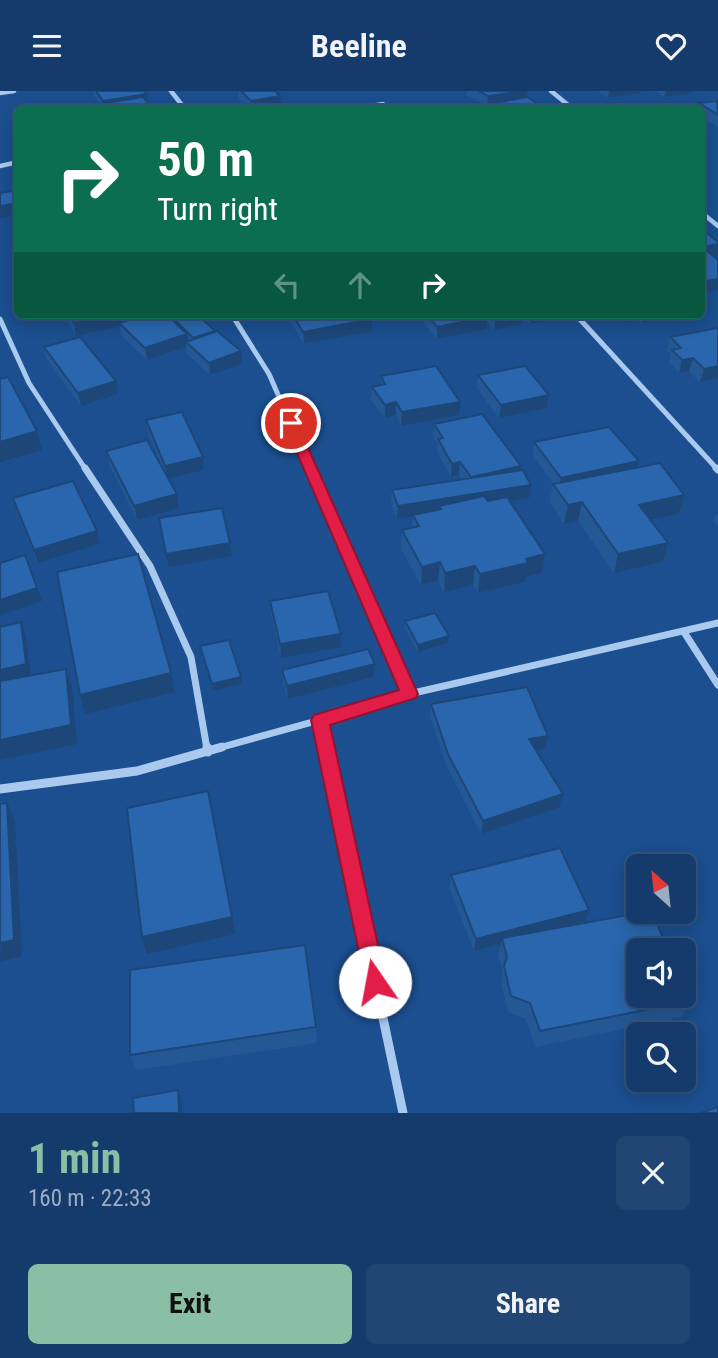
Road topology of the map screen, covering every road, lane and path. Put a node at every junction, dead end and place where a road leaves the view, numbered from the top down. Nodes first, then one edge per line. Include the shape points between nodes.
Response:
1 (14, 91) edge
2 (171, 91) edge
3 (551, 91) edge
4 (0, 93) edge
5 (182, 105) edge
6 (568, 105) edge
7 (0, 319) edge
8 (235, 319) edge
9 (580, 319) edge
10 (718, 470) edge
11 (718, 623) edge
12 (684, 632) junction
13 (718, 685) edge
14 (410, 694) junction
15 (320, 720) junction
16 (208, 752) junction
17 (0, 789) edge
18 (403, 1113) edge

1 - 4 street
2 - 5 street
3 - 6 street
7 - 16 street via 29,383 150,566 191,657
8 - 14 street via 269,374
9 - 10 street
11 - 12 street
12 - 13 street
12 - 14 street
14 - 15 street
15 - 16 street
15 - 18 street
16 - 17 street via 136,771

